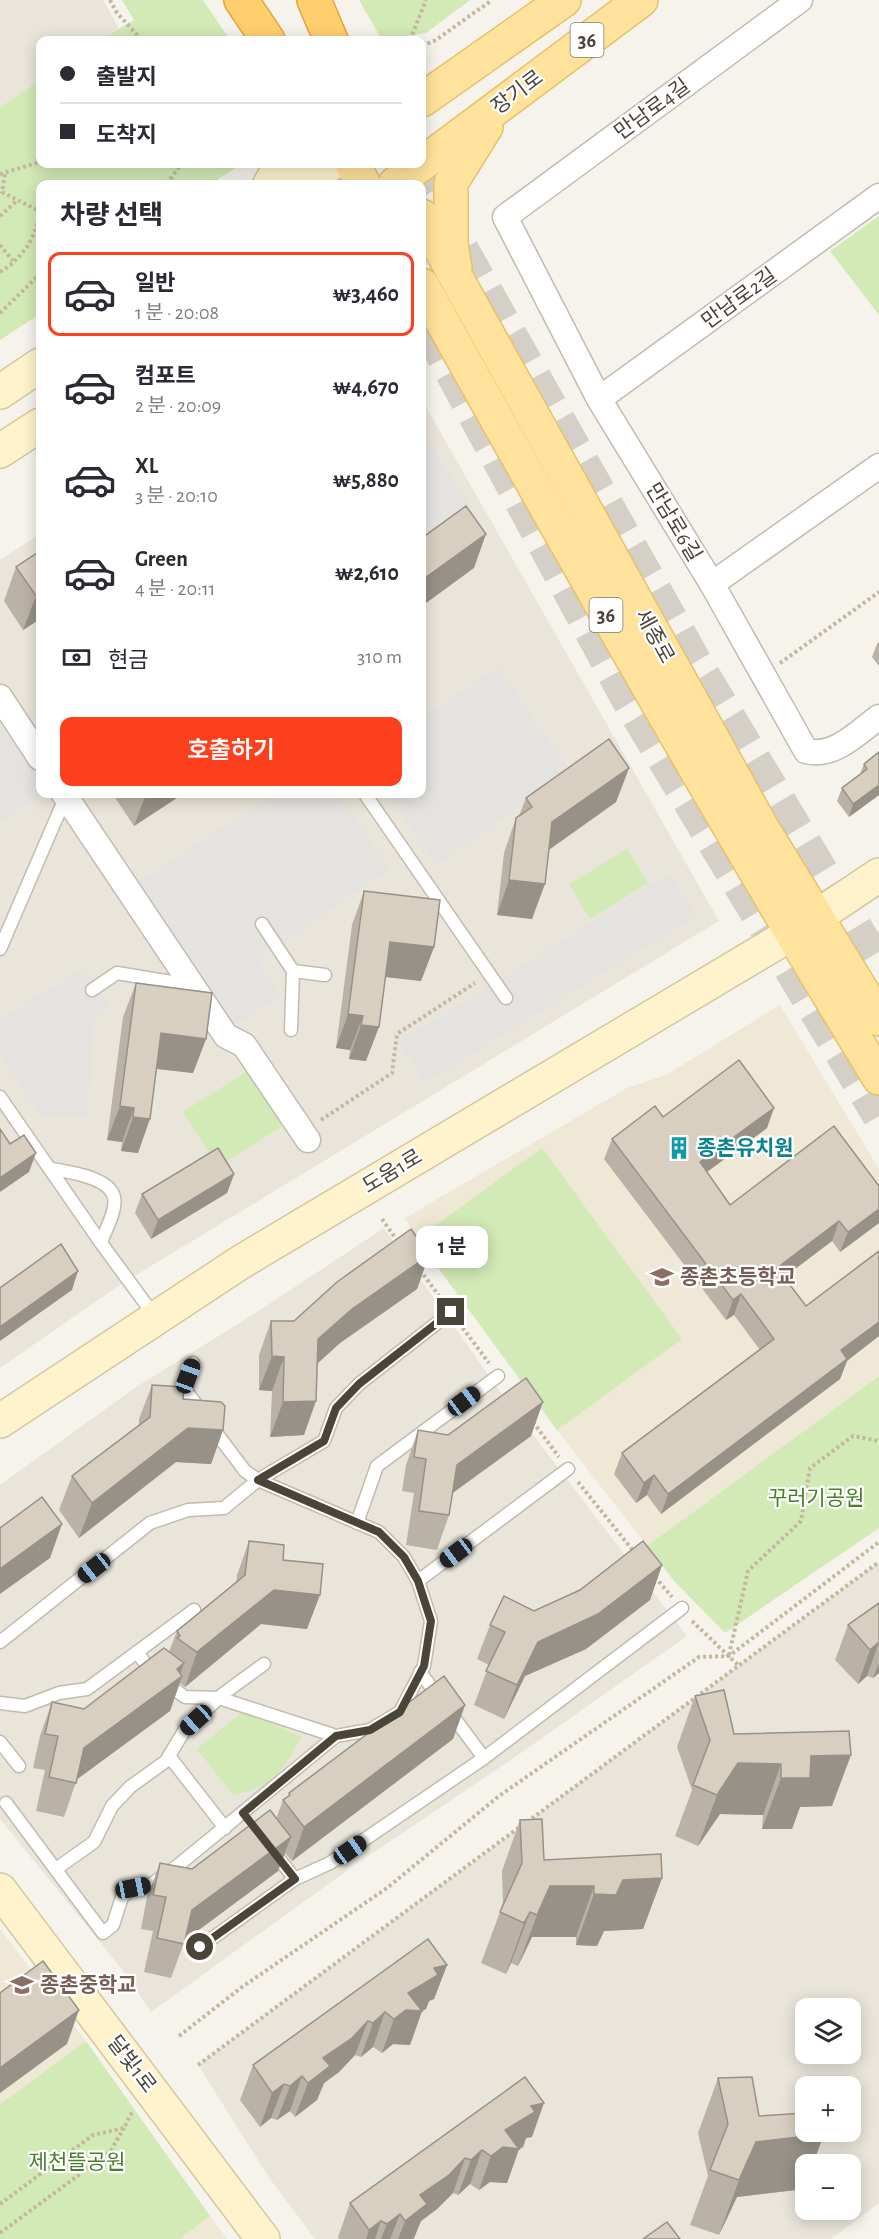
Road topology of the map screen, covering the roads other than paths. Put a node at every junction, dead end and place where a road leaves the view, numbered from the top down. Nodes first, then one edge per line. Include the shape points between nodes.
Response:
1 (241, 0) edge
2 (564, 0) edge
3 (641, 0) edge
4 (800, 0) edge
5 (322, 18) edge
6 (264, 36) edge
7 (338, 36) edge
8 (513, 38) junction
9 (426, 72) edge
10 (533, 80) junction
11 (426, 97) edge
12 (426, 158) edge
13 (325, 168) edge
14 (412, 168) edge
15 (398, 178) edge
16 (308, 180) edge
17 (879, 196) edge
18 (505, 218) joint
19 (426, 223) edge
20 (457, 279) junction
21 (426, 294) edge
22 (36, 368) edge
23 (0, 392) edge
24 (599, 399) junction
25 (36, 428) edge
26 (0, 451) edge
27 (879, 466) edge
28 (712, 584) junction
29 (0, 697) edge
30 (879, 717) edge
31 (36, 752) edge
32 (65, 798) edge
33 (68, 798) edge
34 (367, 798) edge
35 (879, 875) edge
36 (262, 924) dead end
37 (804, 926) junction
38 (0, 949) edge
39 (293, 971) junction
40 (325, 975) dead end
41 (192, 985) junction
42 (92, 990) dead end
43 (506, 998) dead end
44 (879, 1019) edge
45 (291, 1030) dead end
46 (879, 1078) edge
47 (0, 1097) edge
48 (306, 1136) road end
49 (52, 1169) junction
50 (101, 1243) junction
51 (451, 1312) road end
52 (157, 1318) junction
53 (193, 1363) dead end
54 (498, 1376) road end
55 (0, 1421) edge
56 (568, 1469) road end
57 (258, 1480) junction
58 (357, 1523) junction
59 (418, 1581) junction
60 (682, 1608) road end
61 (194, 1610) dead end
62 (0, 1642) edge
63 (137, 1652) junction
64 (264, 1664) dead end
65 (420, 1672) junction
66 (219, 1698) junction
67 (0, 1703) edge
68 (336, 1736) junction
69 (0, 1743) edge
70 (169, 1756) junction
71 (484, 1758) junction
72 (19, 1766) dead end
73 (6, 1803) dead end
74 (225, 1828) junction
75 (262, 1838) edge
76 (56, 1869) junction
77 (295, 1879) junction
78 (0, 1890) edge
79 (200, 1947) dead end
80 (263, 2239) edge

1 - 6 highway
2 - 8 main road, 36
3 - 10 main road, 장기로 / 36
4 - 18 street, 만남로4길
5 - 7 main road
8 - 9 main road
8 - 11 main road
10 - 12 main road, 장기로
10 - 20 main road, 36 via 488,124 451,183 451,244
13 - 16 street
14 - 15 main road, 장기로
17 - 24 street, 만남로2길
18 - 24 street, 만남로6길
19 - 20 main road, 세종로 / 36
20 - 37 main road, 세종로 / 36 via 761,826
21 - 37 main road, 세종로 / 36 via 625,649
22 - 23 street
24 - 28 street, 만남로6길
25 - 26 street
27 - 28 street
28 - 30 street, 만남로6길 via 806,751 819,754 833,750
29 - 31 street
32 - 38 lane
33 - 41 street
34 - 43 lane
35 - 37 street, 도움1로
36 - 39 lane
37 - 44 main road, 세종로 / 36
37 - 46 main road, 세종로 / 36
37 - 52 street, 도움1로 via 241,1262
39 - 40 lane
39 - 45 lane
41 - 42 lane via 117,974
41 - 48 street via 226,1036 244,1046
47 - 49 lane
49 - 50 lane
49 - 50 lane via 88,1176 114,1196
50 - 52 lane
51 - 57 lane via 359,1384 336,1408 324,1441
52 - 55 street, 도움1로
53 - 57 lane via 184,1388 245,1471
54 - 58 lane via 377,1466
56 - 59 lane
57 - 58 lane
57 - 62 lane via 224,1508 188,1510 150,1523
58 - 59 lane via 379,1532 404,1557
59 - 65 lane via 431,1621
60 - 71 lane
61 - 63 lane
63 - 66 lane via 152,1673 185,1696
63 - 67 lane via 87,1689 59,1693 25,1706
64 - 66 lane
65 - 68 lane via 400,1712 370,1730
65 - 71 lane
66 - 68 lane
66 - 70 lane via 184,1731
68 - 74 lane via 246,1817
69 - 72 lane
70 - 74 lane
70 - 76 lane via 112,1806 94,1842
71 - 77 lane via 330,1863
73 - 76 lane
74 - 76 lane via 152,1884 133,1888 122,1897 113,1925 103,1934
75 - 77 lane
77 - 79 lane
78 - 80 street, 달빛1로

